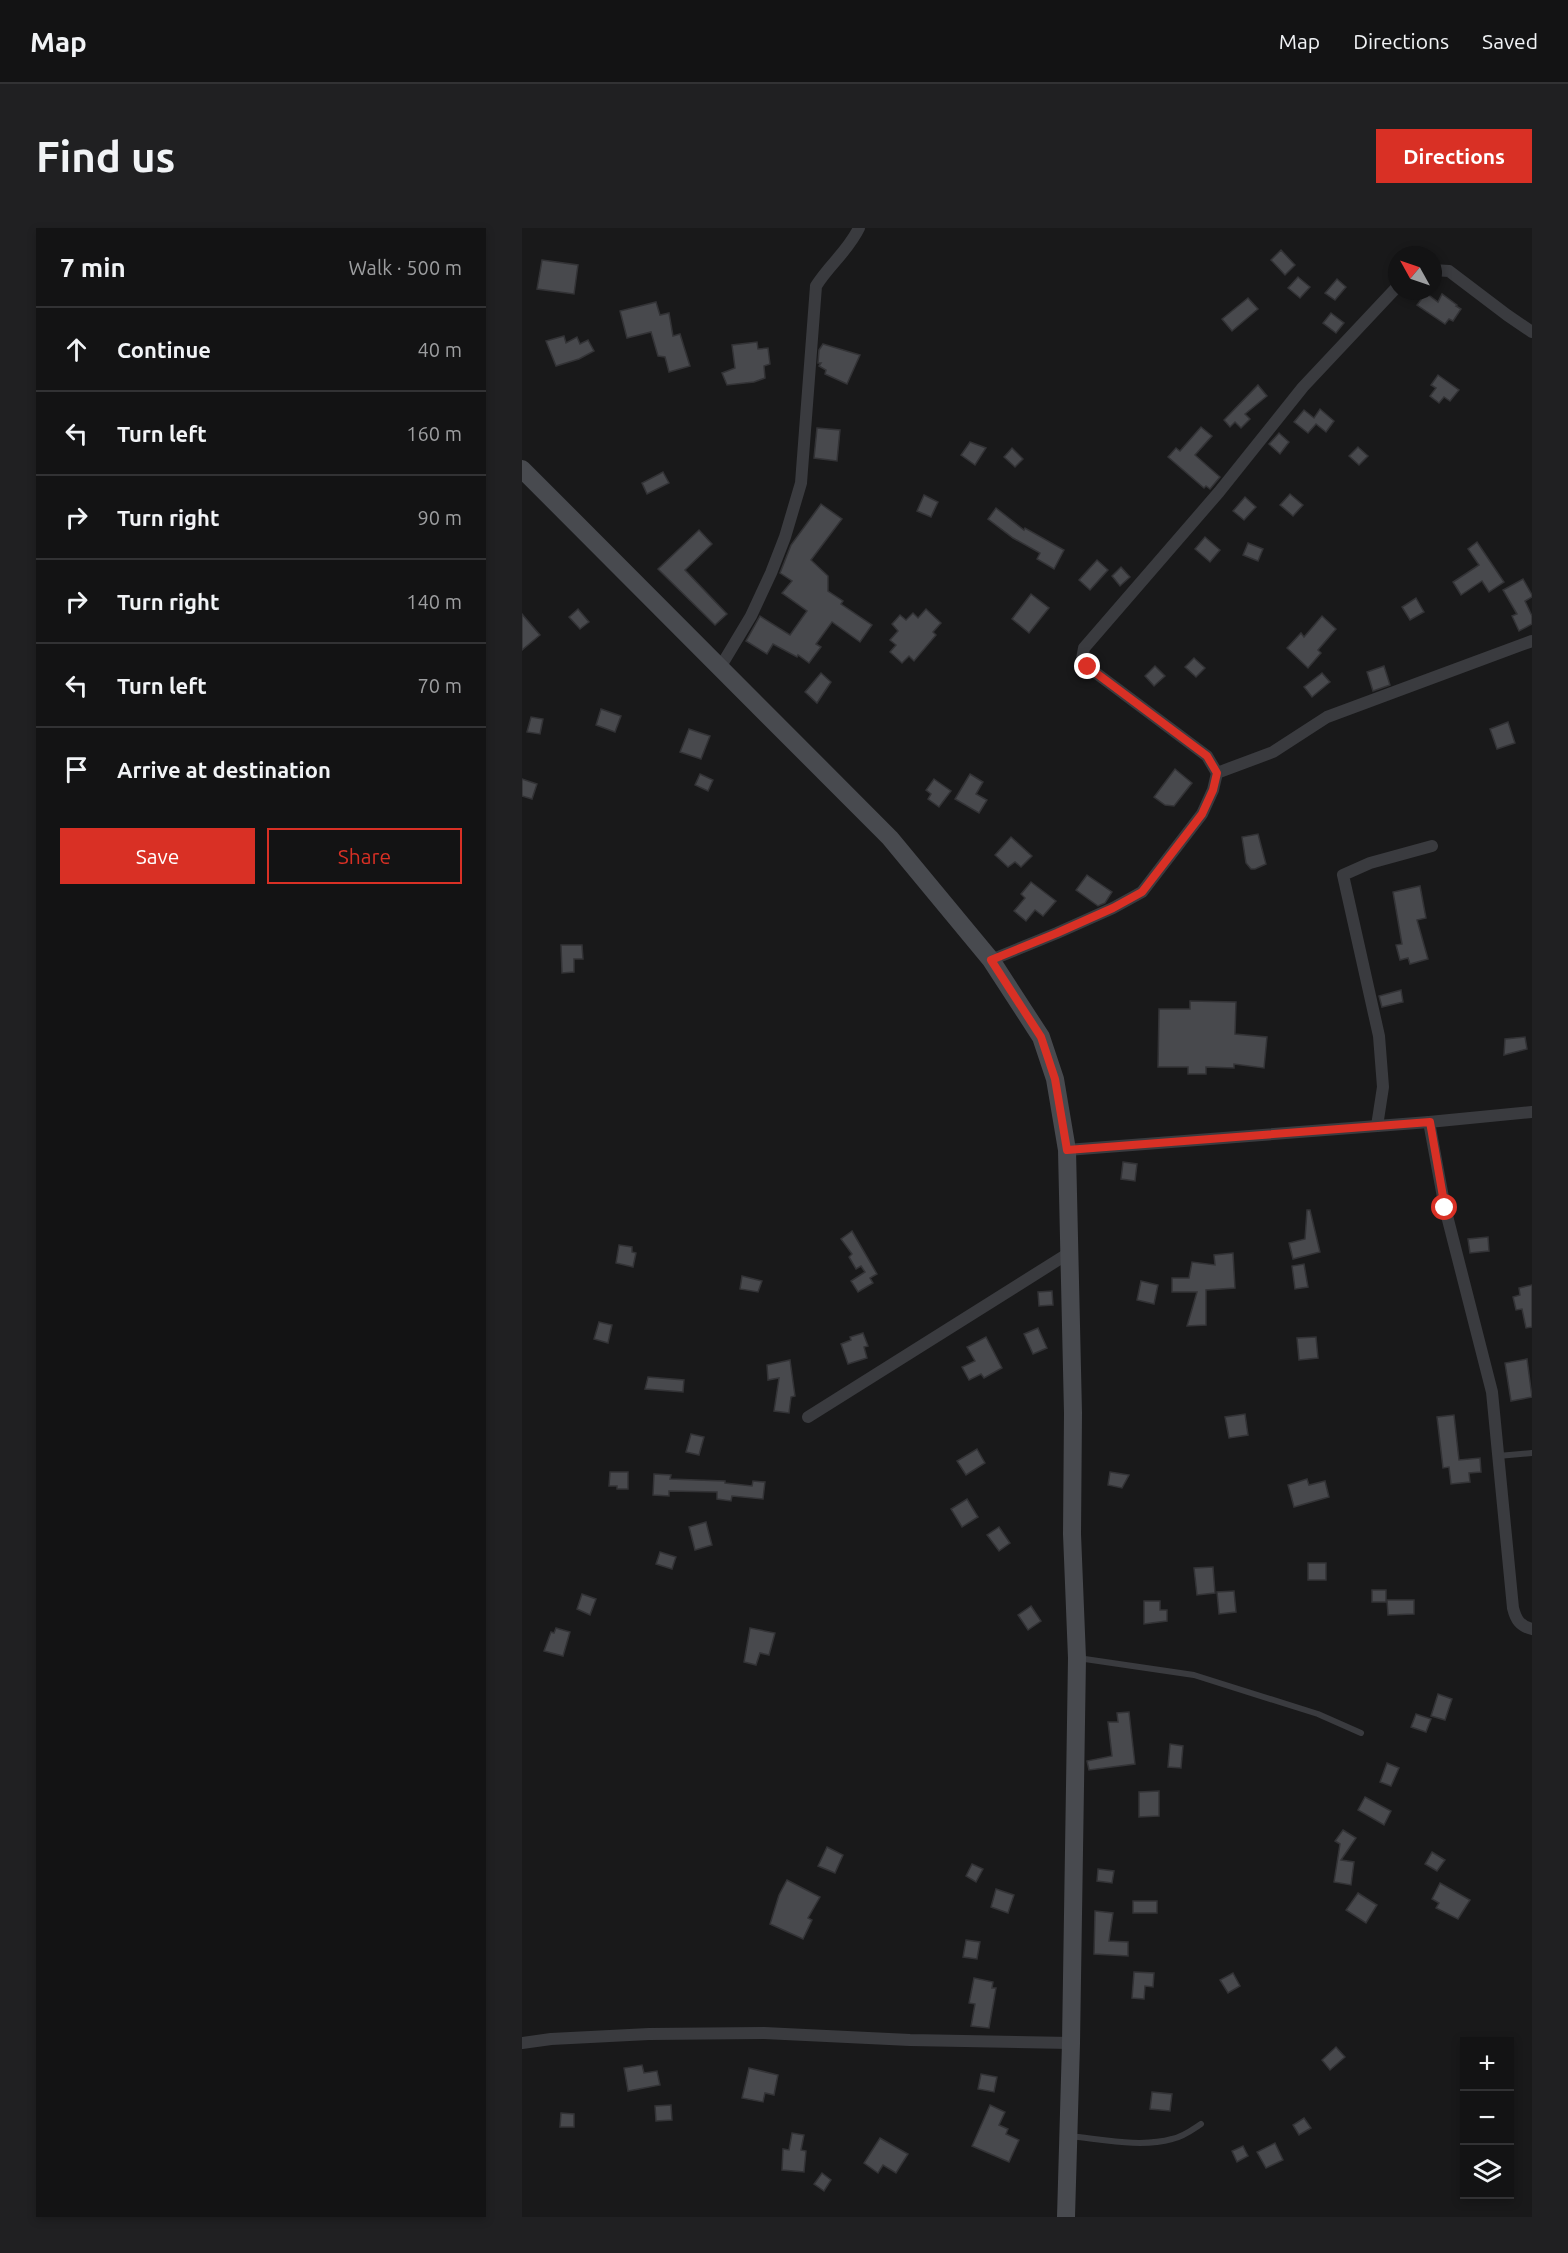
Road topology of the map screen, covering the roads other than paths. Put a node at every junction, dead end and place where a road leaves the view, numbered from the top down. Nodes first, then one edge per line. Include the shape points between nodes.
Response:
1 (859, 228) edge
2 (1442, 271) edge
3 (1388, 297) edge
4 (1532, 332) edge
5 (522, 469) edge
6 (1532, 641) edge
7 (721, 666) junction
8 (1217, 773) junction
9 (1432, 846) dead end
10 (991, 960) junction
11 (1532, 1112) edge
12 (1430, 1122) junction
13 (1377, 1126) junction
14 (1067, 1150) junction
15 (1069, 1253) junction
16 (808, 1417) dead end
17 (1532, 1453) edge
18 (1497, 1456) junction
19 (1532, 1629) edge
20 (1077, 1658) junction
21 (1361, 1733) dead end
22 (522, 2043) edge
23 (1071, 2043) junction
24 (1201, 2124) dead end
25 (1068, 2136) junction
26 (1066, 2217) edge

1 - 7 street via 816,286 801,483 771,573
2 - 4 street via 1449,271
3 - 8 street via 1303,387 1219,492 1084,648 1082,659 1088,667 1207,756
5 - 7 street
6 - 8 street via 1327,717 1273,752
7 - 10 street via 890,838
8 - 10 street via 1202,814 1142,892
9 - 13 street via 1370,863 1343,875 1379,1036 1383,1087
10 - 14 street via 1041,1037 1055,1079
11 - 12 street
12 - 13 street
12 - 18 street via 1445,1208 1492,1392
13 - 14 street
14 - 15 street
15 - 16 street
15 - 20 street
17 - 18 lane
18 - 19 street via 1513,1608 1521,1625
20 - 21 lane via 1194,1675 1318,1714
20 - 23 street
22 - 23 street via 638,2035 764,2033
23 - 25 street
24 - 25 lane via 1179,2137 1155,2142
25 - 26 street

